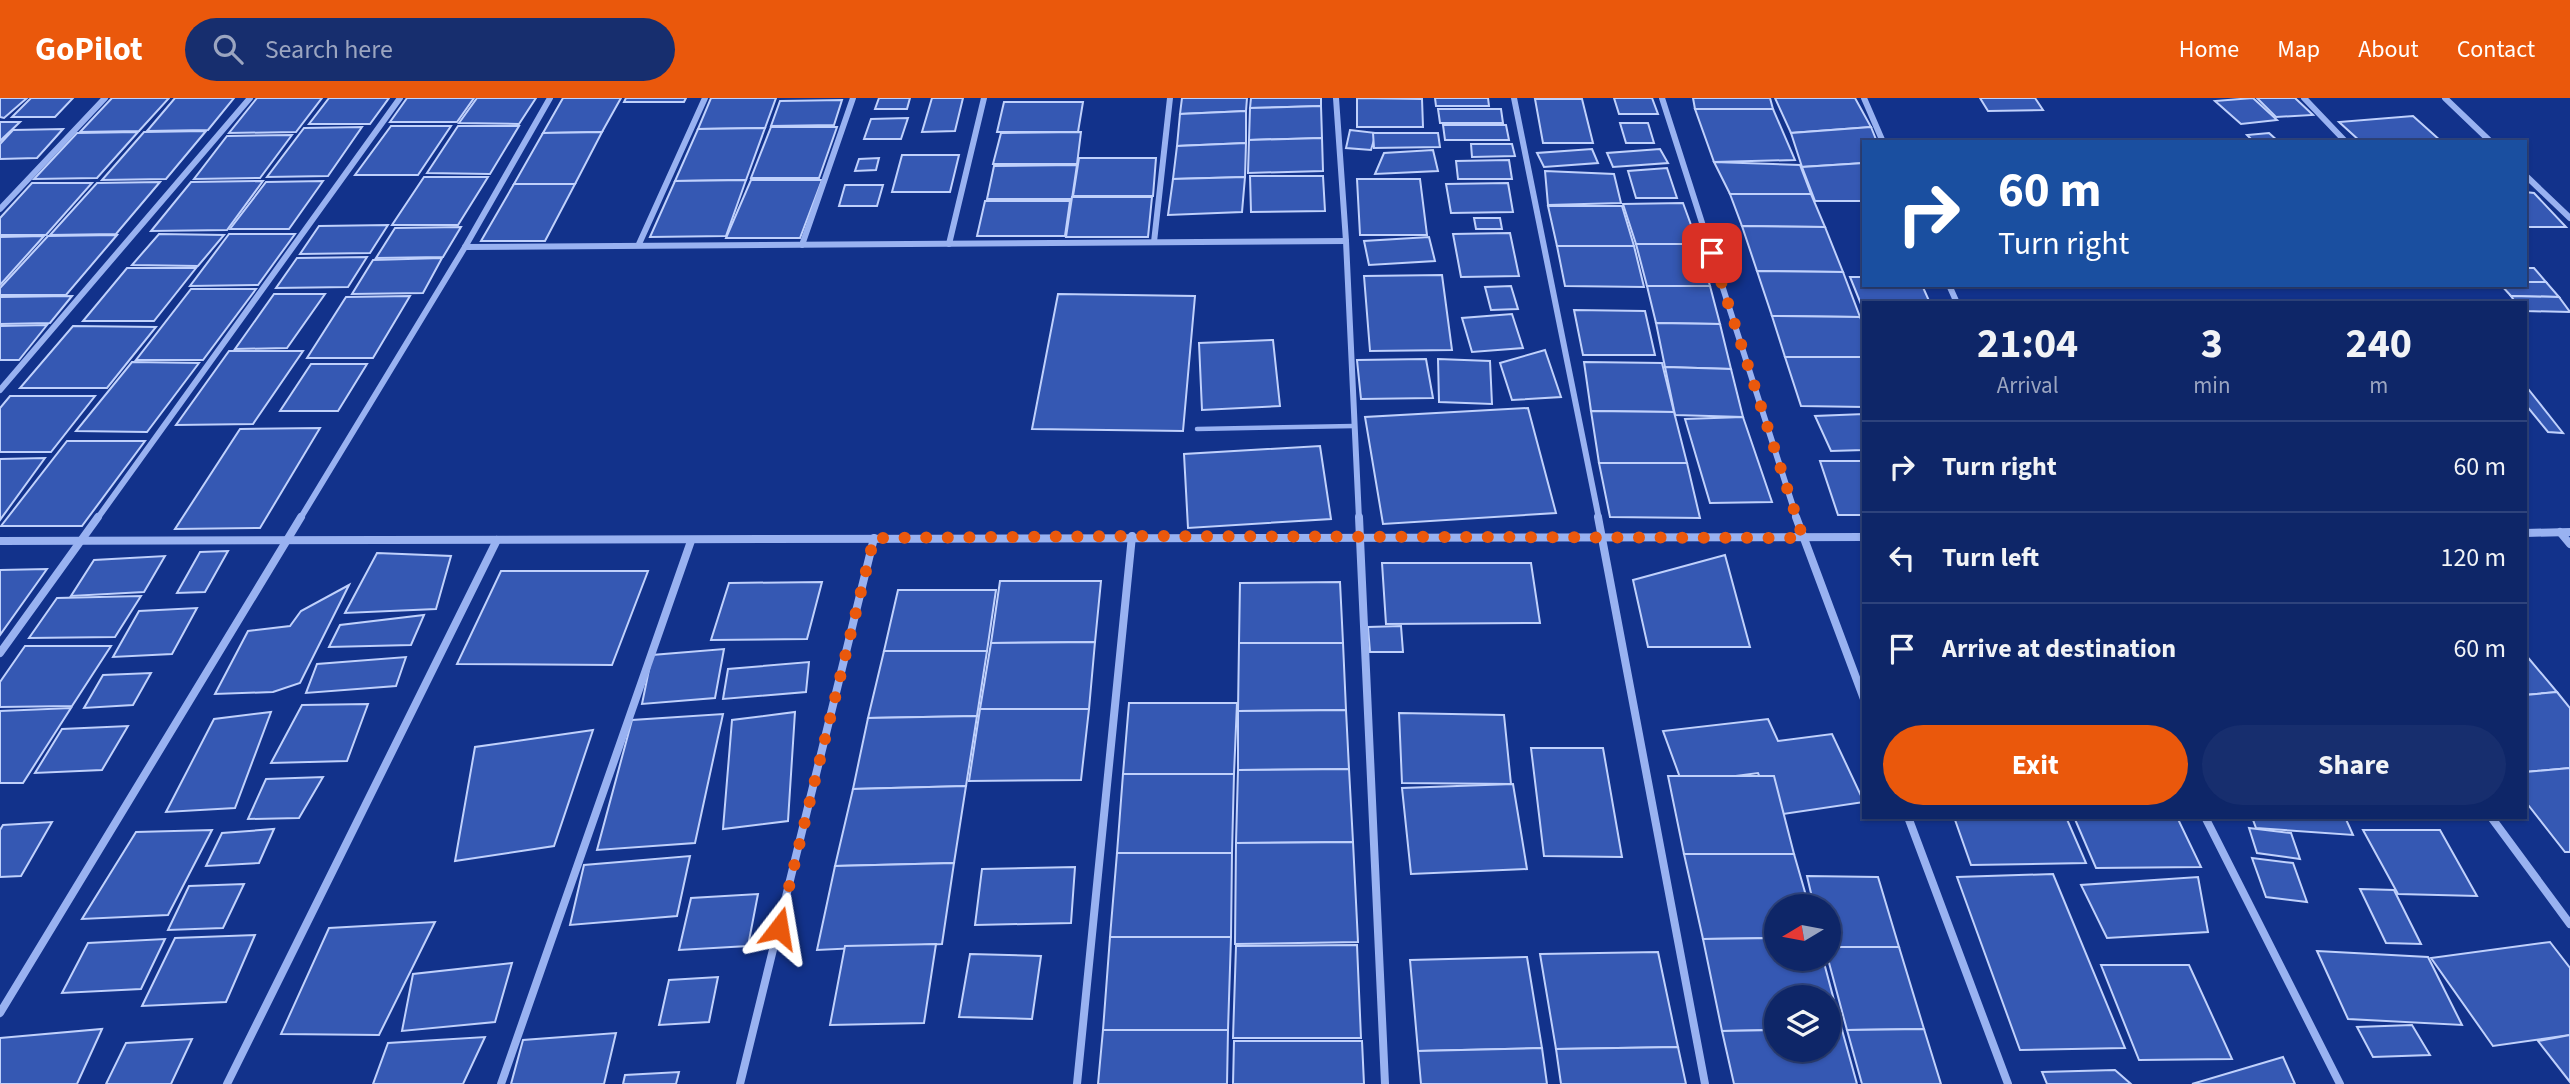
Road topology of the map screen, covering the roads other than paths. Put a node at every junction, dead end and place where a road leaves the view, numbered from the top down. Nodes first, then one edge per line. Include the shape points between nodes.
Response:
1 (105, 98) edge
2 (250, 98) edge
3 (400, 98) edge
4 (550, 98) edge
5 (705, 98) edge
6 (853, 98) edge
7 (984, 98) edge
8 (1170, 98) edge
9 (1336, 98) edge
10 (1514, 98) edge
11 (1662, 98) edge
12 (1864, 98) edge
13 (2304, 98) edge
14 (2445, 98) edge
15 (1883, 140) edge
16 (2344, 140) edge
17 (2489, 140) edge
18 (2527, 177) edge
19 (0, 209) edge
20 (2570, 218) edge
21 (1346, 241) junction
22 (1154, 242) junction
23 (639, 244) junction
24 (949, 244) junction
25 (802, 245) junction
26 (465, 247) junction
27 (0, 390) edge
28 (1354, 426) junction
29 (1197, 429) dead end
30 (2560, 532) junction
31 (2570, 532) edge
32 (2527, 533) edge
33 (1132, 536) junction
34 (1602, 536) junction
35 (1361, 537) junction
36 (1862, 537) edge
37 (874, 538) junction
38 (1803, 538) junction
39 (497, 540) junction
40 (0, 541) edge
41 (691, 541) junction
42 (79, 542) junction
43 (284, 542) junction
44 (2570, 544) edge
45 (0, 653) edge
46 (1862, 694) edge
47 (1909, 819) edge
48 (2206, 819) edge
49 (2492, 819) edge
50 (2570, 924) edge
51 (0, 1013) edge
52 (227, 1084) edge
53 (501, 1084) edge
54 (740, 1084) edge
55 (1077, 1084) edge
56 (1385, 1084) edge
57 (1705, 1084) edge
58 (2008, 1084) edge
59 (2340, 1084) edge

1 - 19 street
2 - 27 street
3 - 42 street
4 - 26 street
5 - 23 street
6 - 25 street
7 - 24 street
8 - 22 street
9 - 21 street
10 - 34 street
11 - 38 street
12 - 15 street
13 - 16 street
14 - 17 street
18 - 20 street
21 - 22 street
21 - 28 street
22 - 24 street
23 - 25 street
23 - 26 street
24 - 25 street
26 - 43 street
28 - 29 lane
28 - 35 street
30 - 31 street
30 - 32 street
30 - 44 street
33 - 35 street
33 - 37 street
33 - 55 street
34 - 35 street
34 - 38 street
34 - 57 street
35 - 56 street
36 - 38 street
37 - 41 street
37 - 54 street
38 - 46 street
39 - 41 street
39 - 43 street
39 - 52 street
40 - 42 street
41 - 53 street
42 - 43 street
42 - 45 street
43 - 51 street
47 - 58 street
48 - 59 street
49 - 50 street

